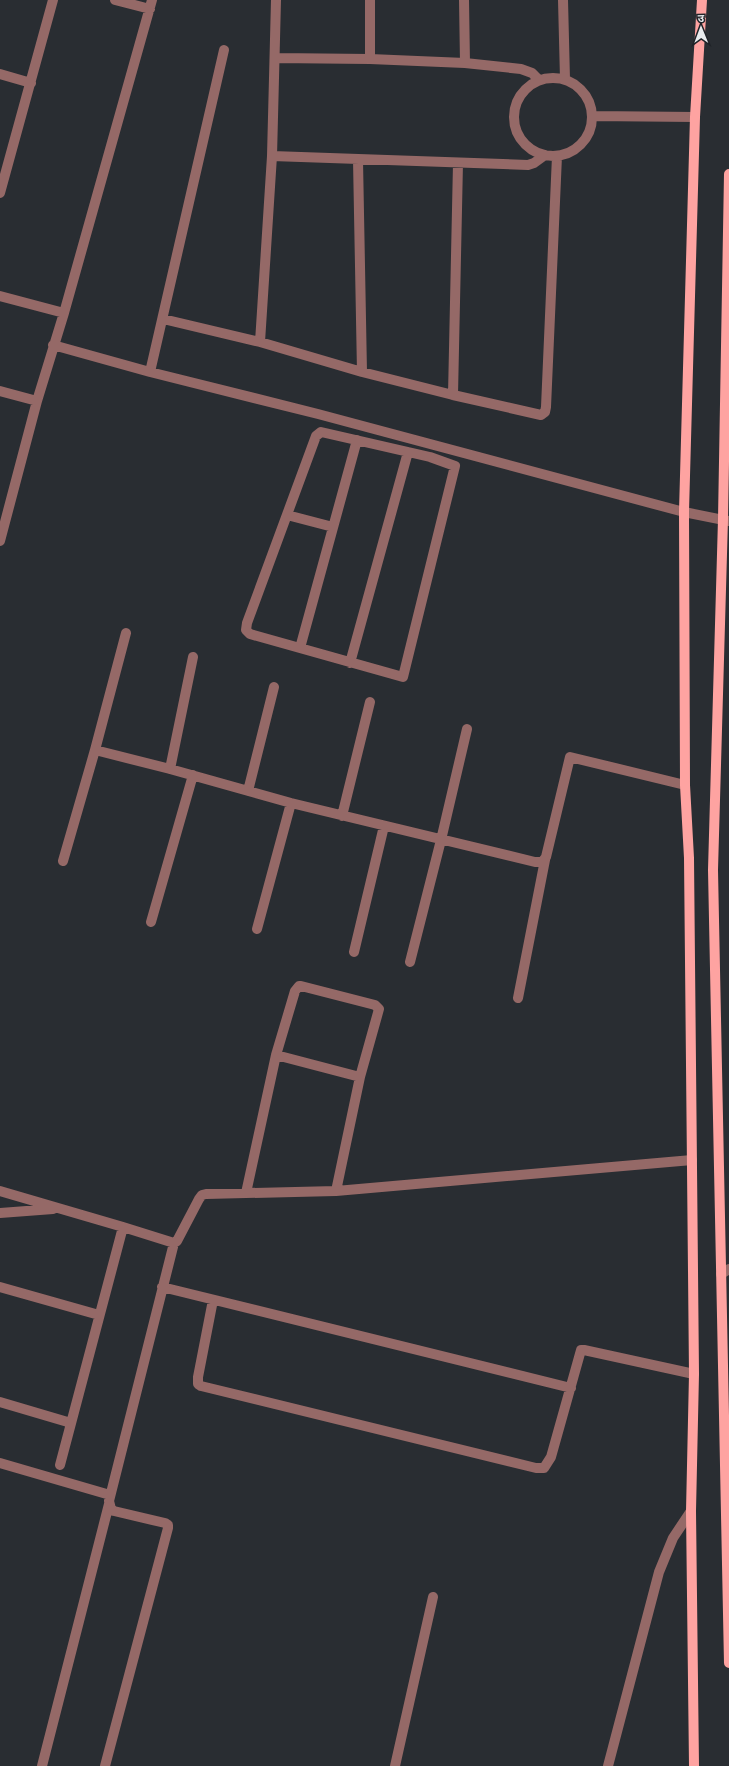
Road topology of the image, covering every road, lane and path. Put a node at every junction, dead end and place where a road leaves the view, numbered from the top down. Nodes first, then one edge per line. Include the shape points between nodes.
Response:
1 (53, 0) edge
2 (115, 0) edge
3 (276, 0) edge
4 (370, 0) edge
5 (464, 0) edge
6 (564, 0) edge
7 (702, 0) edge
8 (151, 4) edge
9 (224, 50) dead end
10 (275, 58) junction
11 (370, 59) junction
12 (465, 63) junction
13 (0, 74) edge
14 (565, 79) junction
15 (539, 80) junction
16 (31, 83) junction
17 (592, 116) junction
18 (695, 117) junction
19 (545, 155) junction
20 (272, 156) junction
21 (557, 156) junction
22 (5, 158) edge
23 (358, 160) junction
24 (458, 163) junction
25 (729, 174) edge
26 (0, 193) edge
27 (0, 296) edge
28 (64, 313) junction
29 (163, 319) junction
30 (260, 342) junction
31 (53, 345) junction
32 (150, 372) junction
33 (362, 372) junction
34 (0, 391) edge
35 (453, 395) junction
36 (37, 401) junction
37 (357, 440) junction
38 (435, 446) junction
39 (408, 452) junction
40 (430, 457) junction
41 (4, 506) edge
42 (684, 512) junction
43 (287, 515) junction
44 (726, 520) edge
45 (333, 527) junction
46 (0, 541) edge
47 (126, 633) dead end
48 (300, 648) junction
49 (193, 657) dead end
50 (350, 663) junction
51 (274, 687) dead end
52 (370, 702) dead end
53 (466, 729) dead end
54 (95, 750) junction
55 (170, 769) junction
56 (193, 775) junction
57 (685, 785) junction
58 (248, 791) junction
59 (291, 803) junction
60 (342, 816) junction
61 (384, 826) junction
62 (441, 840) junction
63 (545, 860) junction
64 (63, 861) dead end
65 (151, 922) dead end
66 (258, 929) dead end
67 (354, 952) dead end
68 (410, 962) dead end
69 (518, 998) dead end
70 (276, 1055) junction
71 (360, 1077) junction
72 (692, 1160) junction
73 (0, 1191) edge
74 (336, 1191) junction
75 (246, 1193) junction
76 (61, 1208) junction
77 (0, 1213) edge
78 (123, 1227) junction
79 (174, 1243) junction
80 (725, 1271) edge
81 (0, 1287) edge
82 (162, 1287) junction
83 (213, 1300) junction
84 (726, 1301) edge
85 (99, 1315) junction
86 (726, 1360) edge
87 (694, 1374) junction
88 (571, 1388) junction
89 (0, 1402) edge
90 (71, 1423) junction
91 (0, 1463) edge
92 (60, 1465) dead end
93 (109, 1500) junction
94 (691, 1511) junction
95 (433, 1597) dead end
96 (729, 1643) edge
97 (729, 1663) edge
98 (42, 1766) edge
99 (105, 1766) edge
100 (395, 1766) edge
101 (608, 1766) edge
102 (694, 1766) edge

1 - 16 street
2 - 8 street
3 - 10 street
4 - 11 street
5 - 12 street
6 - 14 street
7 - 18 main road
8 - 28 street
9 - 29 street
10 - 11 street
10 - 20 street
11 - 12 street
12 - 15 street via 521,69 532,73
13 - 16 street
14 - 15 street via 552,77
14 - 17 street via 577,85 586,95
15 - 19 street via 527,86 518,97 514,123 518,136 527,146
16 - 22 street
17 - 18 street
17 - 21 street via 585,140 570,152
18 - 42 main road
19 - 21 street
19 - 24 street via 528,165
20 - 23 street
20 - 30 street
21 - 35 street via 545,412 541,415
22 - 26 street
23 - 24 street
23 - 33 street
24 - 35 street
25 - 44 main road
27 - 28 street
28 - 31 street
29 - 30 street
29 - 32 street
30 - 33 street
31 - 32 street
31 - 36 street
32 - 38 street
33 - 35 street
34 - 36 street
36 - 41 street
37 - 39 street
37 - 43 street via 321,432 316,436
37 - 45 street
38 - 40 street
38 - 42 street
39 - 40 street
39 - 50 street
40 - 50 street via 454,465 455,468 403,677
41 - 46 street
42 - 44 street
42 - 57 main road
43 - 45 street
43 - 48 street via 246,630 250,634
44 - 80 main road via 713,870
45 - 48 street
47 - 54 street
48 - 50 street
49 - 55 street
51 - 58 street
52 - 60 street
53 - 62 street
54 - 55 street
54 - 64 street
55 - 56 street
56 - 58 street
56 - 65 street
57 - 63 street via 570,757
57 - 72 main road via 689,858
58 - 59 street
59 - 60 street
59 - 66 street
60 - 61 street
61 - 62 street
61 - 67 street
62 - 63 street via 535,862
62 - 68 street
63 - 69 street
70 - 71 street
70 - 71 street via 295,992 298,986 304,986 378,1007
70 - 75 street
71 - 74 street
72 - 74 street
72 - 87 main road
73 - 76 street
74 - 75 street
75 - 79 street via 202,1195
76 - 77 street
76 - 78 street
78 - 79 street
78 - 85 street
79 - 82 street
80 - 84 main road
81 - 85 street
82 - 83 street
82 - 93 street
83 - 88 street
83 - 88 street via 198,1377 198,1384 204,1387 542,1468 547,1466 551,1457
84 - 86 main road
85 - 90 street
86 - 96 main road
87 - 88 street via 583,1350 580,1352
87 - 94 main road
89 - 90 street
90 - 92 street
91 - 93 street
93 - 98 street
93 - 99 street via 114,1511 165,1523 168,1526
94 - 101 street via 673,1538 659,1572
94 - 102 main road
95 - 100 street
96 - 97 main road

